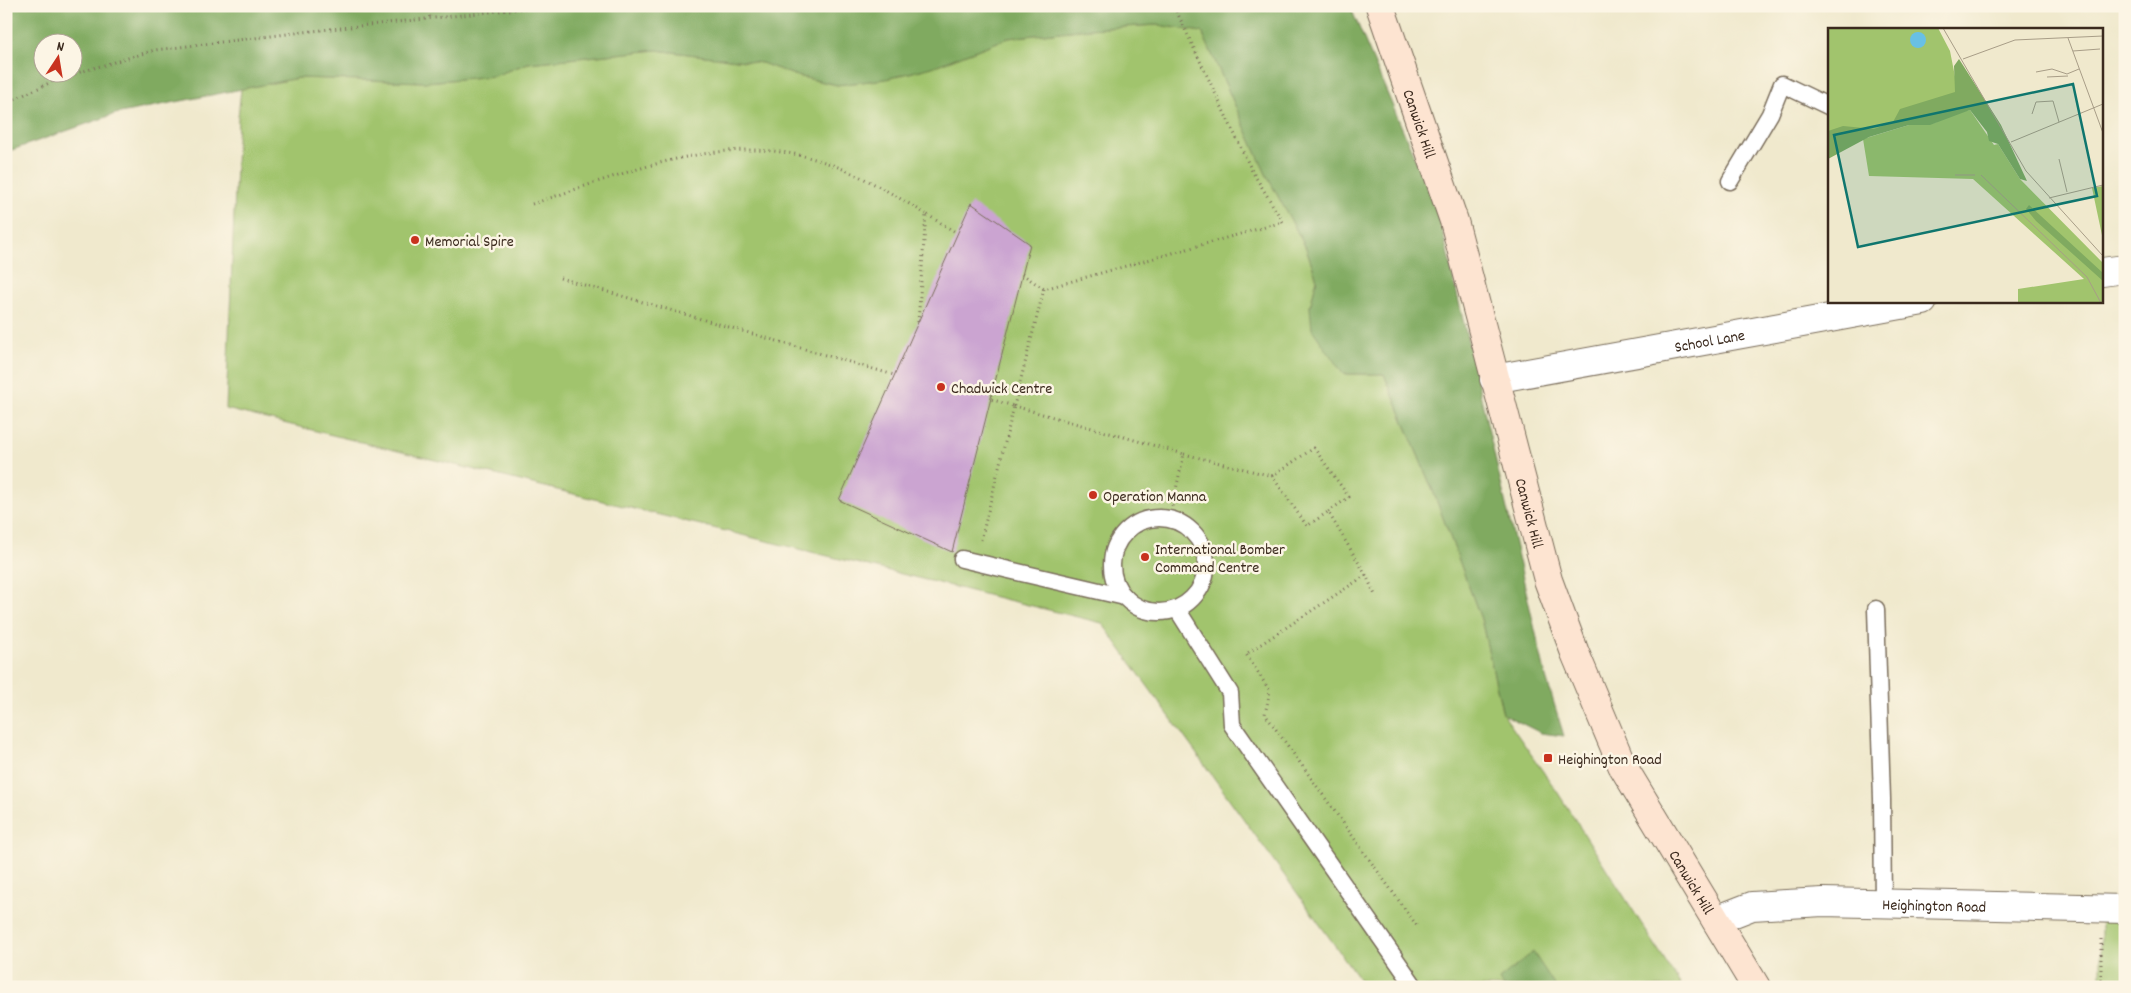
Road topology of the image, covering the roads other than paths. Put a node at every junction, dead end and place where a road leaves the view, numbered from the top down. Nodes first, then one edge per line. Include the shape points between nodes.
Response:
1 (1380, 6) edge
2 (1828, 106) edge
3 (1730, 182) dead end
4 (2125, 269) edge
5 (2104, 272) edge
6 (1918, 302) edge
7 (1494, 379) junction
8 (969, 560) road end
9 (1125, 597) junction
10 (1177, 609) junction
11 (1876, 609) dead end
12 (1883, 904) junction
13 (2113, 909) edge
14 (1716, 920) junction
15 (1415, 987) edge
16 (1756, 987) edge

1 - 7 main road, Canwick Hill via 1454,220
2 - 3 lane via 1782,84 1770,114
4 - 5 street
6 - 7 street, School Lane
7 - 14 main road, Canwick Hill via 1548,580 1574,653 1622,765
8 - 9 lane
9 - 10 lane via 1148,611
9 - 10 lane via 1114,579 1112,564 1114,548 1122,535 1134,525 1148,520 1179,522 1192,531 1206,559 1200,589
10 - 15 lane via 1230,693 1232,725
11 - 12 lane
12 - 13 street, Heighington Road
12 - 14 street, Heighington Road via 1764,904
14 - 16 main road, Canwick Hill

